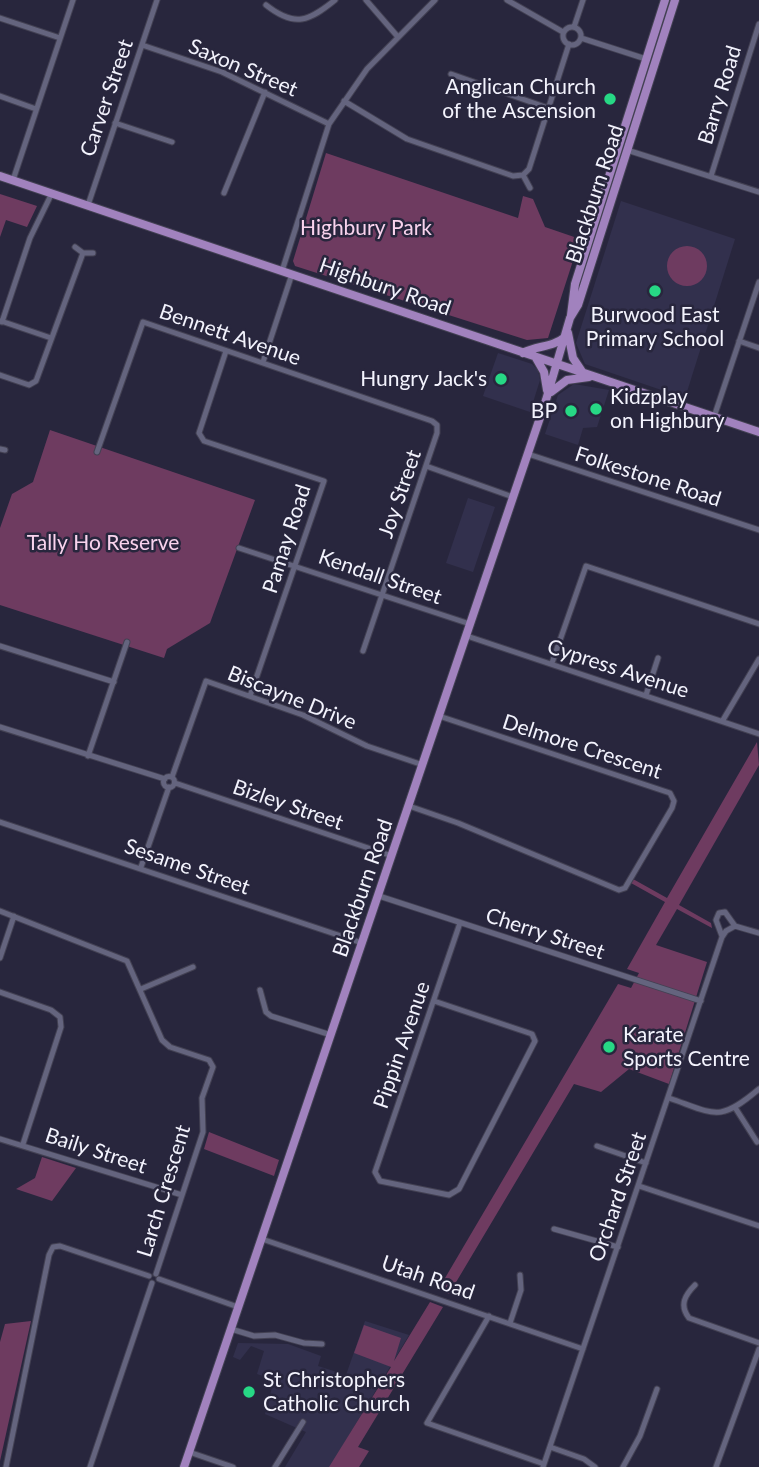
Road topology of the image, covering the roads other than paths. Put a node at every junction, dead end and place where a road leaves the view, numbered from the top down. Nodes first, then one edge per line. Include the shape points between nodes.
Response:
1 (73, 0) edge
2 (157, 0) edge
3 (335, 0) edge
4 (366, 0) edge
5 (435, 0) edge
6 (507, 0) edge
7 (583, 0) edge
8 (665, 0) edge
9 (675, 0) edge
10 (266, 5) dead end
11 (0, 18) edge
12 (759, 24) edge
13 (574, 27) junction
14 (563, 32) junction
15 (398, 37) junction
16 (60, 38) junction
17 (581, 38) junction
18 (569, 44) junction
19 (142, 45) junction
20 (651, 61) junction
21 (451, 74) dead end
22 (265, 92) junction
23 (0, 96) edge
24 (344, 101) junction
25 (548, 108) junction
26 (36, 109) junction
27 (116, 123) junction
28 (329, 124) junction
29 (172, 142) dead end
30 (623, 149) junction
31 (523, 175) junction
32 (0, 176) edge
33 (711, 176) junction
34 (13, 180) junction
35 (530, 188) dead end
36 (759, 192) edge
37 (52, 193) junction
38 (224, 193) dead end
39 (88, 205) junction
40 (75, 247) dead end
41 (83, 253) junction
42 (93, 253) dead end
43 (282, 271) junction
44 (292, 274) junction
45 (759, 282) edge
46 (1, 321) edge
47 (566, 333) junction
48 (51, 338) junction
49 (739, 341) junction
50 (759, 348) edge
51 (226, 351) junction
52 (523, 353) junction
53 (536, 358) junction
54 (262, 362) junction
55 (558, 364) junction
56 (0, 375) edge
57 (588, 375) junction
58 (547, 398) junction
59 (714, 417) junction
60 (437, 425) joint
61 (759, 432) edge
62 (97, 452) dead end
63 (528, 454) junction
64 (426, 466) junction
65 (513, 497) junction
66 (759, 530) edge
67 (239, 548) dead end
68 (295, 566) junction
69 (382, 594) junction
70 (470, 624) junction
71 (759, 624) edge
72 (467, 636) junction
73 (127, 642) dead end
74 (0, 646) edge
75 (363, 651) dead end
76 (659, 658) dead end
77 (759, 659) edge
78 (552, 663) junction
79 (114, 682) junction
80 (646, 695) junction
81 (250, 696) junction
82 (439, 716) junction
83 (723, 720) junction
84 (0, 727) edge
85 (759, 734) edge
86 (89, 756) junction
87 (423, 765) junction
88 (172, 782) junction
89 (409, 806) junction
90 (0, 822) edge
91 (392, 856) junction
92 (141, 867) junction
93 (379, 896) junction
94 (0, 911) edge
95 (15, 916) junction
96 (460, 923) junction
97 (735, 926) junction
98 (759, 933) edge
99 (722, 937) junction
100 (362, 943) junction
101 (0, 958) edge
102 (193, 967) dead end
103 (141, 989) junction
104 (260, 990) dead end
105 (0, 992) edge
106 (434, 1001) junction
107 (701, 1001) junction
108 (331, 1035) junction
109 (759, 1089) edge
110 (669, 1098) junction
111 (736, 1108) junction
112 (0, 1139) edge
113 (757, 1142) dead end
114 (23, 1144) junction
115 (597, 1146) dead end
116 (646, 1163) junction
117 (639, 1186) junction
118 (182, 1195) junction
119 (759, 1226) edge
120 (554, 1229) dead end
121 (262, 1239) junction
122 (618, 1247) junction
123 (520, 1275) dead end
124 (154, 1278) junction
125 (695, 1285) dead end
126 (238, 1307) junction
127 (489, 1316) junction
128 (510, 1323) junction
129 (231, 1329) junction
130 (759, 1343) edge
131 (322, 1344) dead end
132 (583, 1349) junction
133 (759, 1349) edge
134 (657, 1389) dead end
135 (303, 1422) dead end
136 (550, 1447) junction
137 (189, 1452) junction
138 (544, 1465) edge
139 (6, 1467) edge
140 (90, 1467) edge
141 (184, 1467) edge
142 (233, 1467) edge
143 (275, 1467) edge
144 (595, 1467) edge
145 (622, 1467) edge
146 (716, 1467) edge

1 - 16 street
2 - 19 street, Carver Street
3 - 10 street via 303,20 279,15
4 - 15 street
5 - 15 street
6 - 14 street
7 - 13 street
8 - 20 main road, Blackburn Road
9 - 20 main road, Blackburn Road
11 - 16 street
12 - 33 street, Barry Road
13 - 14 street
13 - 17 street
14 - 18 street
15 - 24 street
16 - 26 street
17 - 18 street
17 - 20 street
18 - 25 street
19 - 22 street, Saxon Street
19 - 27 street, Carver Street
20 - 30 main road, Blackburn Road
21 - 25 street
22 - 28 street, Saxon Street
22 - 38 street
23 - 26 street
24 - 28 street
24 - 31 street via 407,139 513,176
25 - 31 street via 529,169
26 - 34 street
27 - 29 street
27 - 39 street, Carver Street
28 - 43 street
30 - 33 street
30 - 47 main road, Blackburn Road via 575,284
31 - 35 street
32 - 34 main road, Highbury Road
33 - 36 street
34 - 37 main road, Highbury Road
37 - 39 main road, Highbury Road
37 - 46 street via 30,238
39 - 43 main road, Highbury Road
40 - 41 street
41 - 42 street
41 - 48 street
43 - 44 main road, Highbury Road
44 - 52 main road, Highbury Road
44 - 54 street
45 - 49 street
46 - 48 street
47 - 52 main road via 557,344
47 - 55 main road, Blackburn Road
47 - 57 main road via 573,358
48 - 56 street via 33,384
49 - 50 street
49 - 59 street
51 - 54 street, Bennett Avenue
51 - 62 street, Bennett Avenue via 143,323
51 - 68 street, Pamay Road via 199,433 204,441 324,481
52 - 53 main road, Highbury Road
53 - 55 main road, Highbury Road
53 - 58 main road via 546,379
54 - 60 street, Bennett Avenue
55 - 57 main road, Highbury Road
55 - 58 main road, Blackburn Road
57 - 58 main road via 566,380
57 - 59 main road, Highbury Road
58 - 63 main road, Blackburn Road
59 - 61 main road, Highbury Road
60 - 64 street, Joy Street
63 - 65 main road, Blackburn Road
63 - 66 street, Folkestone Road
64 - 65 street
64 - 69 street, Joy Street
65 - 70 main road, Blackburn Road
67 - 68 street, Kendall Street
68 - 69 street, Kendall Street
68 - 81 street, Pamay Road
69 - 70 street, Kendall Street
69 - 75 street, Joy Street
70 - 72 main road, Blackburn Road
71 - 78 street via 586,566
72 - 78 street, Cypress Avenue
72 - 82 main road, Blackburn Road
73 - 79 street
74 - 79 street
76 - 80 street
77 - 83 street
78 - 80 street, Cypress Avenue
79 - 86 street
80 - 83 street, Cypress Avenue
81 - 87 street, Biscayne Drive
81 - 88 street, Biscayne Drive via 206,681
82 - 87 main road, Blackburn Road
82 - 89 street, Delmore Crescent via 670,793 672,808 625,888 619,890
83 - 85 street, Cypress Avenue
84 - 86 street
86 - 88 street
87 - 89 main road, Blackburn Road
88 - 91 street, Bizley Street
88 - 92 street
89 - 91 main road, Blackburn Road
90 - 92 street, Sesame Street
91 - 93 main road, Blackburn Road
92 - 100 street, Sesame Street
93 - 96 street, Cherry Street
93 - 100 main road, Blackburn Road
94 - 95 street, Larch Crescent
95 - 101 street
95 - 103 street, Larch Crescent via 127,961
96 - 106 street, Pippin Avenue
96 - 107 street, Cherry Street
97 - 98 street
97 - 99 street
97 - 99 street, Orchard Street via 725,912 719,913 716,920
99 - 107 street, Orchard Street
100 - 108 main road, Blackburn Road
102 - 103 street
103 - 118 street, Larch Crescent via 162,1040 209,1060 213,1067 202,1098 203,1132
104 - 108 street via 271,1016
105 - 114 street via 60,1017 61,1027
106 - 106 street, Pippin Avenue via 376,1178 441,1195 459,1189 535,1041 532,1034
107 - 110 street, Orchard Street
108 - 121 main road, Blackburn Road
109 - 111 street
110 - 111 street via 711,1113
110 - 116 street, Orchard Street
111 - 113 street
112 - 114 street, Baily Street
114 - 118 street, Baily Street
115 - 116 street
116 - 117 street, Orchard Street
117 - 119 street
117 - 122 street, Orchard Street
118 - 124 street, Larch Crescent
120 - 122 street
121 - 126 main road, Blackburn Road
121 - 127 street, Utah Road
122 - 132 street, Orchard Street
123 - 128 street via 521,1290
124 - 126 street
124 - 139 street via 53,1247
124 - 140 street, Larch Crescent
125 - 130 street via 684,1299 689,1318
126 - 129 main road, Blackburn Road
127 - 128 street, Utah Road
127 - 138 street via 427,1423
128 - 132 street, Utah Road
129 - 131 street
129 - 137 main road, Blackburn Road
132 - 136 street, Orchard Street
133 - 146 street
134 - 145 street via 640,1436
135 - 143 street
136 - 138 street, Orchard Street
136 - 144 street
137 - 141 main road, Blackburn Road
137 - 142 street

